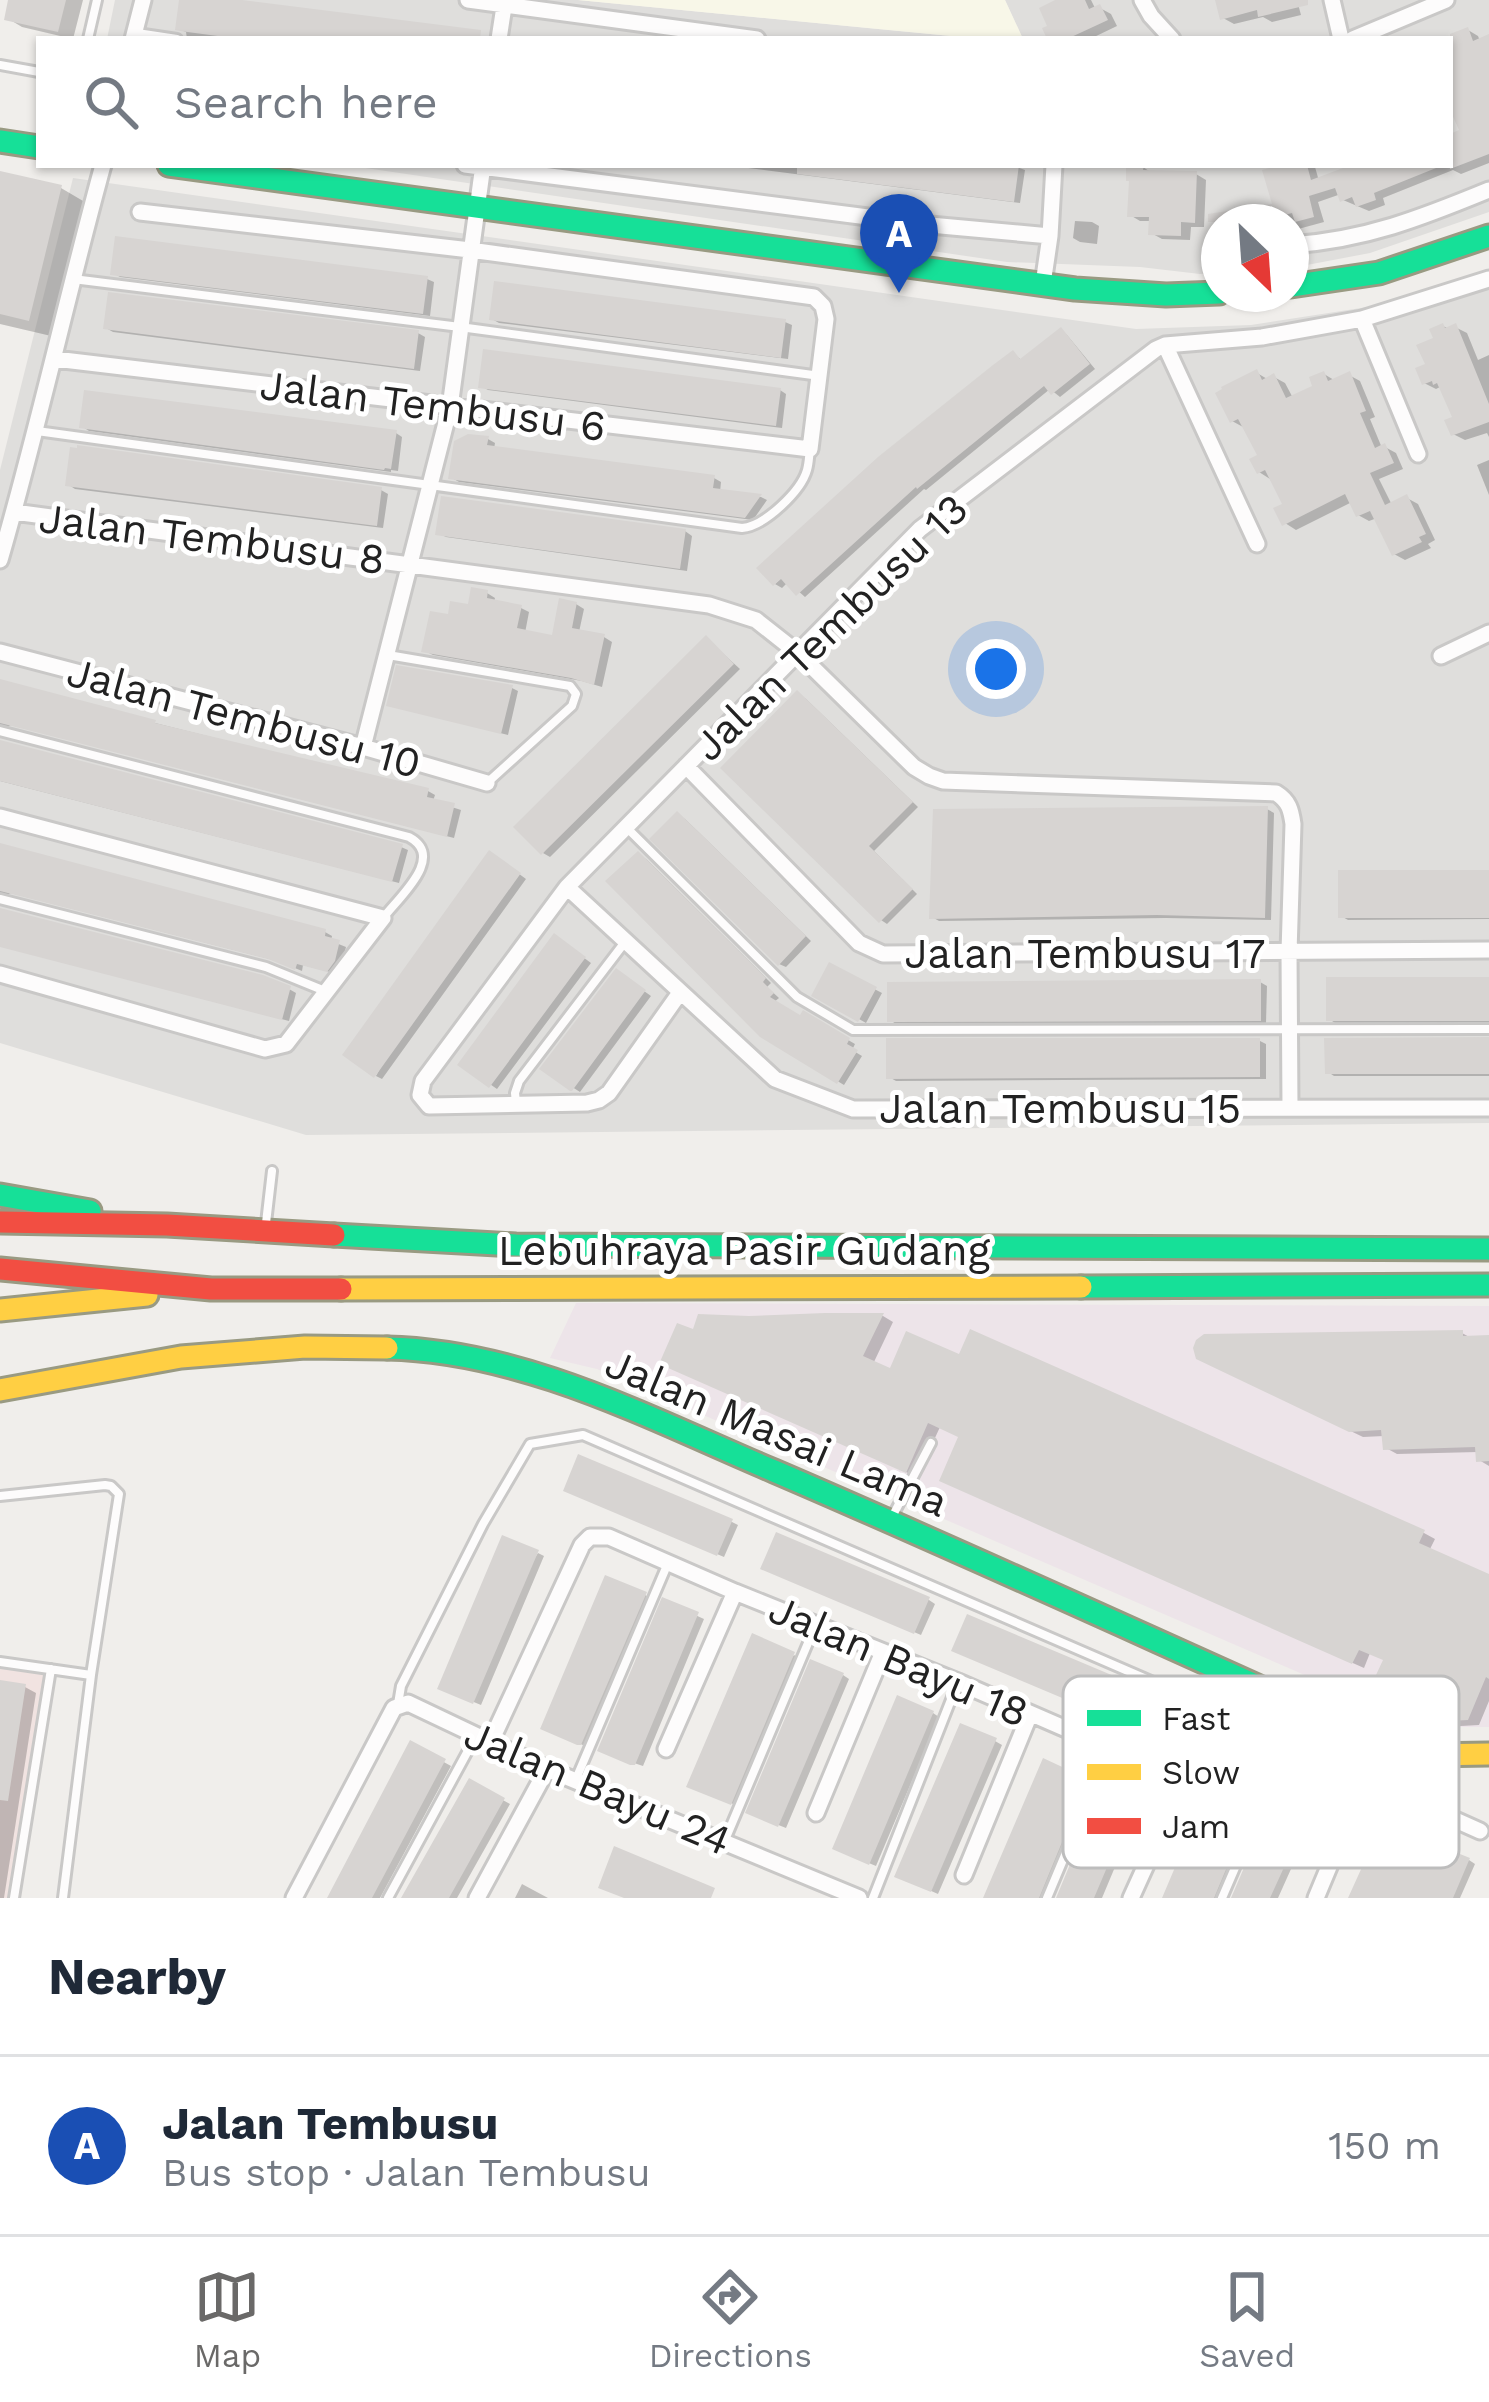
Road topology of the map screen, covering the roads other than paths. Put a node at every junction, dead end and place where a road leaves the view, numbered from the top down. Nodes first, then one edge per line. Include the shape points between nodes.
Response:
1 (97, 0) edge
2 (143, 0) edge
3 (468, 0) edge
4 (1142, 0) edge
5 (1332, 0) edge
6 (1446, 0) edge
7 (504, 2) edge
8 (89, 36) edge
9 (133, 36) edge
10 (499, 36) edge
11 (736, 36) edge
12 (1169, 36) edge
13 (1340, 36) edge
14 (1361, 36) edge
15 (0, 65) edge
16 (36, 71) edge
17 (0, 141) edge
18 (36, 147) edge
19 (102, 168) edge
20 (191, 168) edge
21 (483, 168) edge
22 (498, 168) edge
23 (1054, 168) edge
24 (1489, 190) edge
25 (478, 208) junction
26 (140, 212) dead end
27 (1050, 236) junction
28 (1489, 236) edge
29 (1309, 243) edge
30 (470, 250) junction
31 (71, 279) junction
32 (1489, 279) edge
33 (1309, 283) edge
34 (1042, 284) junction
35 (1201, 293) edge
36 (1362, 319) junction
37 (460, 327) junction
38 (1166, 345) junction
39 (55, 359) junction
40 (820, 376) junction
41 (450, 407) junction
42 (36, 431) junction
43 (810, 449) junction
44 (1418, 454) dead end
45 (430, 485) junction
46 (14, 512) junction
47 (1257, 544) dead end
48 (0, 560) edge
49 (410, 564) junction
50 (1489, 633) edge
51 (0, 652) edge
52 (799, 654) junction
53 (387, 655) junction
54 (1441, 656) dead end
55 (0, 731) edge
56 (362, 747) junction
57 (686, 766) junction
58 (487, 783) joint
59 (0, 817) edge
60 (626, 827) junction
61 (567, 887) junction
62 (0, 899) edge
63 (383, 917) junction
64 (625, 942) junction
65 (1489, 950) edge
66 (1289, 952) junction
67 (0, 974) edge
68 (326, 992) junction
69 (680, 994) junction
70 (1290, 1029) junction
71 (1489, 1029) edge
72 (517, 1104) junction
73 (1290, 1108) junction
74 (1489, 1108) edge
75 (272, 1171) dead end
76 (3, 1195) edge
77 (0, 1222) edge
78 (167, 1225) junction
79 (265, 1230) junction
80 (1489, 1249) edge
81 (0, 1269) edge
82 (1489, 1285) edge
83 (211, 1289) junction
84 (0, 1310) edge
85 (0, 1390) edge
86 (932, 1443) dead end
87 (0, 1496) edge
88 (890, 1521) junction
89 (668, 1563) junction
90 (735, 1592) junction
91 (816, 1624) junction
92 (884, 1652) junction
93 (0, 1661) edge
94 (51, 1669) junction
95 (91, 1675) junction
96 (1135, 1676) edge
97 (1234, 1676) edge
98 (958, 1682) junction
99 (400, 1704) junction
100 (1030, 1714) junction
101 (1063, 1728) edge
102 (484, 1738) junction
103 (666, 1749) dead end
104 (1459, 1754) edge
105 (1489, 1754) edge
106 (547, 1769) junction
107 (576, 1781) junction
108 (816, 1813) dead end
109 (1459, 1821) edge
110 (1480, 1831) dead end
111 (724, 1842) junction
112 (1063, 1860) edge
113 (1145, 1868) edge
114 (1235, 1868) edge
115 (1329, 1868) edge
116 (964, 1875) dead end
117 (14, 1898) edge
118 (63, 1898) edge
119 (294, 1898) edge
120 (388, 1898) edge
121 (477, 1898) edge
122 (859, 1898) edge
123 (873, 1898) edge
124 (1047, 1898) edge
125 (1131, 1898) edge
126 (1222, 1898) edge
127 (1316, 1898) edge

1 - 8 lane
2 - 9 street
3 - 7 street
4 - 12 street
5 - 13 street
6 - 14 street
7 - 10 street
7 - 11 street
15 - 16 lane
17 - 18 main road
19 - 31 street
20 - 25 main road
21 - 25 street
22 - 27 street
23 - 27 street
24 - 29 street via 1365,236
25 - 30 street
25 - 34 main road
26 - 30 street
27 - 34 street
28 - 33 main road via 1379,273
30 - 37 street
30 - 40 street via 814,297 826,320
31 - 37 lane
31 - 39 street
32 - 36 street
34 - 35 main road
36 - 38 street
36 - 44 street
37 - 40 lane
37 - 41 street
38 - 47 street
38 - 52 street, Jalan Tembusu 13 via 920,529
39 - 41 street, Jalan Tembusu 6
39 - 42 street
40 - 43 street
41 - 43 street, Jalan Tembusu 6
41 - 45 street
42 - 45 lane
42 - 46 street
43 - 45 lane via 799,485 755,527
45 - 49 street
46 - 48 street
46 - 49 street, Jalan Tembusu 8
49 - 52 street, Jalan Tembusu 8 via 709,605 756,620
49 - 53 street
50 - 54 street
51 - 56 street, Jalan Tembusu 10
52 - 57 street, Jalan Tembusu 13
52 - 66 street, Jalan Tembusu 8 via 914,767 943,781 1285,798 1293,824
53 - 56 street
53 - 58 lane via 570,686 572,706
55 - 63 lane via 409,837 425,853 423,866
56 - 58 street, Jalan Tembusu 10
57 - 60 street, Jalan Tembusu 13
57 - 66 street, Jalan Tembusu 17 via 860,943 883,954
59 - 63 street
60 - 61 street, Jalan Tembusu 13
60 - 70 lane via 797,997 853,1030
61 - 64 street, Jalan Tembusu 15
61 - 72 street, Jalan Tembusu 13 via 420,1095 429,1106
62 - 68 lane via 266,967
63 - 68 street
64 - 69 street, Jalan Tembusu 15
64 - 72 lane via 519,1081
65 - 66 street, Jalan Tembusu 17
66 - 70 street
67 - 68 street via 265,1049 286,1044
69 - 72 street via 599,1100
69 - 73 street, Jalan Tembusu 15 via 775,1079 853,1108
70 - 71 lane
70 - 73 street
73 - 74 street, Jalan Tembusu 15
75 - 79 lane
76 - 78 main road
77 - 78 main road, Lebuhraya Pasir Gudang
78 - 79 main road, Lebuhraya Pasir Gudang
79 - 80 main road, Lebuhraya Pasir Gudang via 516,1245
81 - 83 main road, Lebuhraya Pasir Gudang
82 - 83 main road, Lebuhraya Pasir Gudang
83 - 84 main road
85 - 88 main road, Jalan Masai Lama via 181,1357 423,1349 593,1394
86 - 88 lane
87 - 95 lane via 111,1486 119,1494
88 - 97 main road, Jalan Masai Lama
89 - 90 street, Jalan Bayu 18
89 - 102 street, Jalan Bayu 18 via 609,1537 590,1537
89 - 107 lane
90 - 91 street, Jalan Bayu 18
90 - 103 street
91 - 92 street, Jalan Bayu 18
91 - 111 lane
92 - 98 street, Jalan Bayu 18
92 - 108 street
93 - 94 lane
94 - 95 lane
94 - 117 lane
95 - 118 lane
96 - 99 lane via 583,1435 530,1444 400,1686
98 - 100 street, Jalan Bayu 18
98 - 123 lane
99 - 102 street, Jalan Bayu 24
99 - 119 street
100 - 101 street, Jalan Bayu 18
100 - 116 street
102 - 106 street, Jalan Bayu 24
102 - 120 lane
104 - 105 main road, Jalan Masai Lama
106 - 107 street, Jalan Bayu 24
106 - 121 street
107 - 111 street, Jalan Bayu 24
109 - 110 street
111 - 122 street, Jalan Bayu 24
112 - 124 lane
113 - 125 street
114 - 126 lane
115 - 127 street

